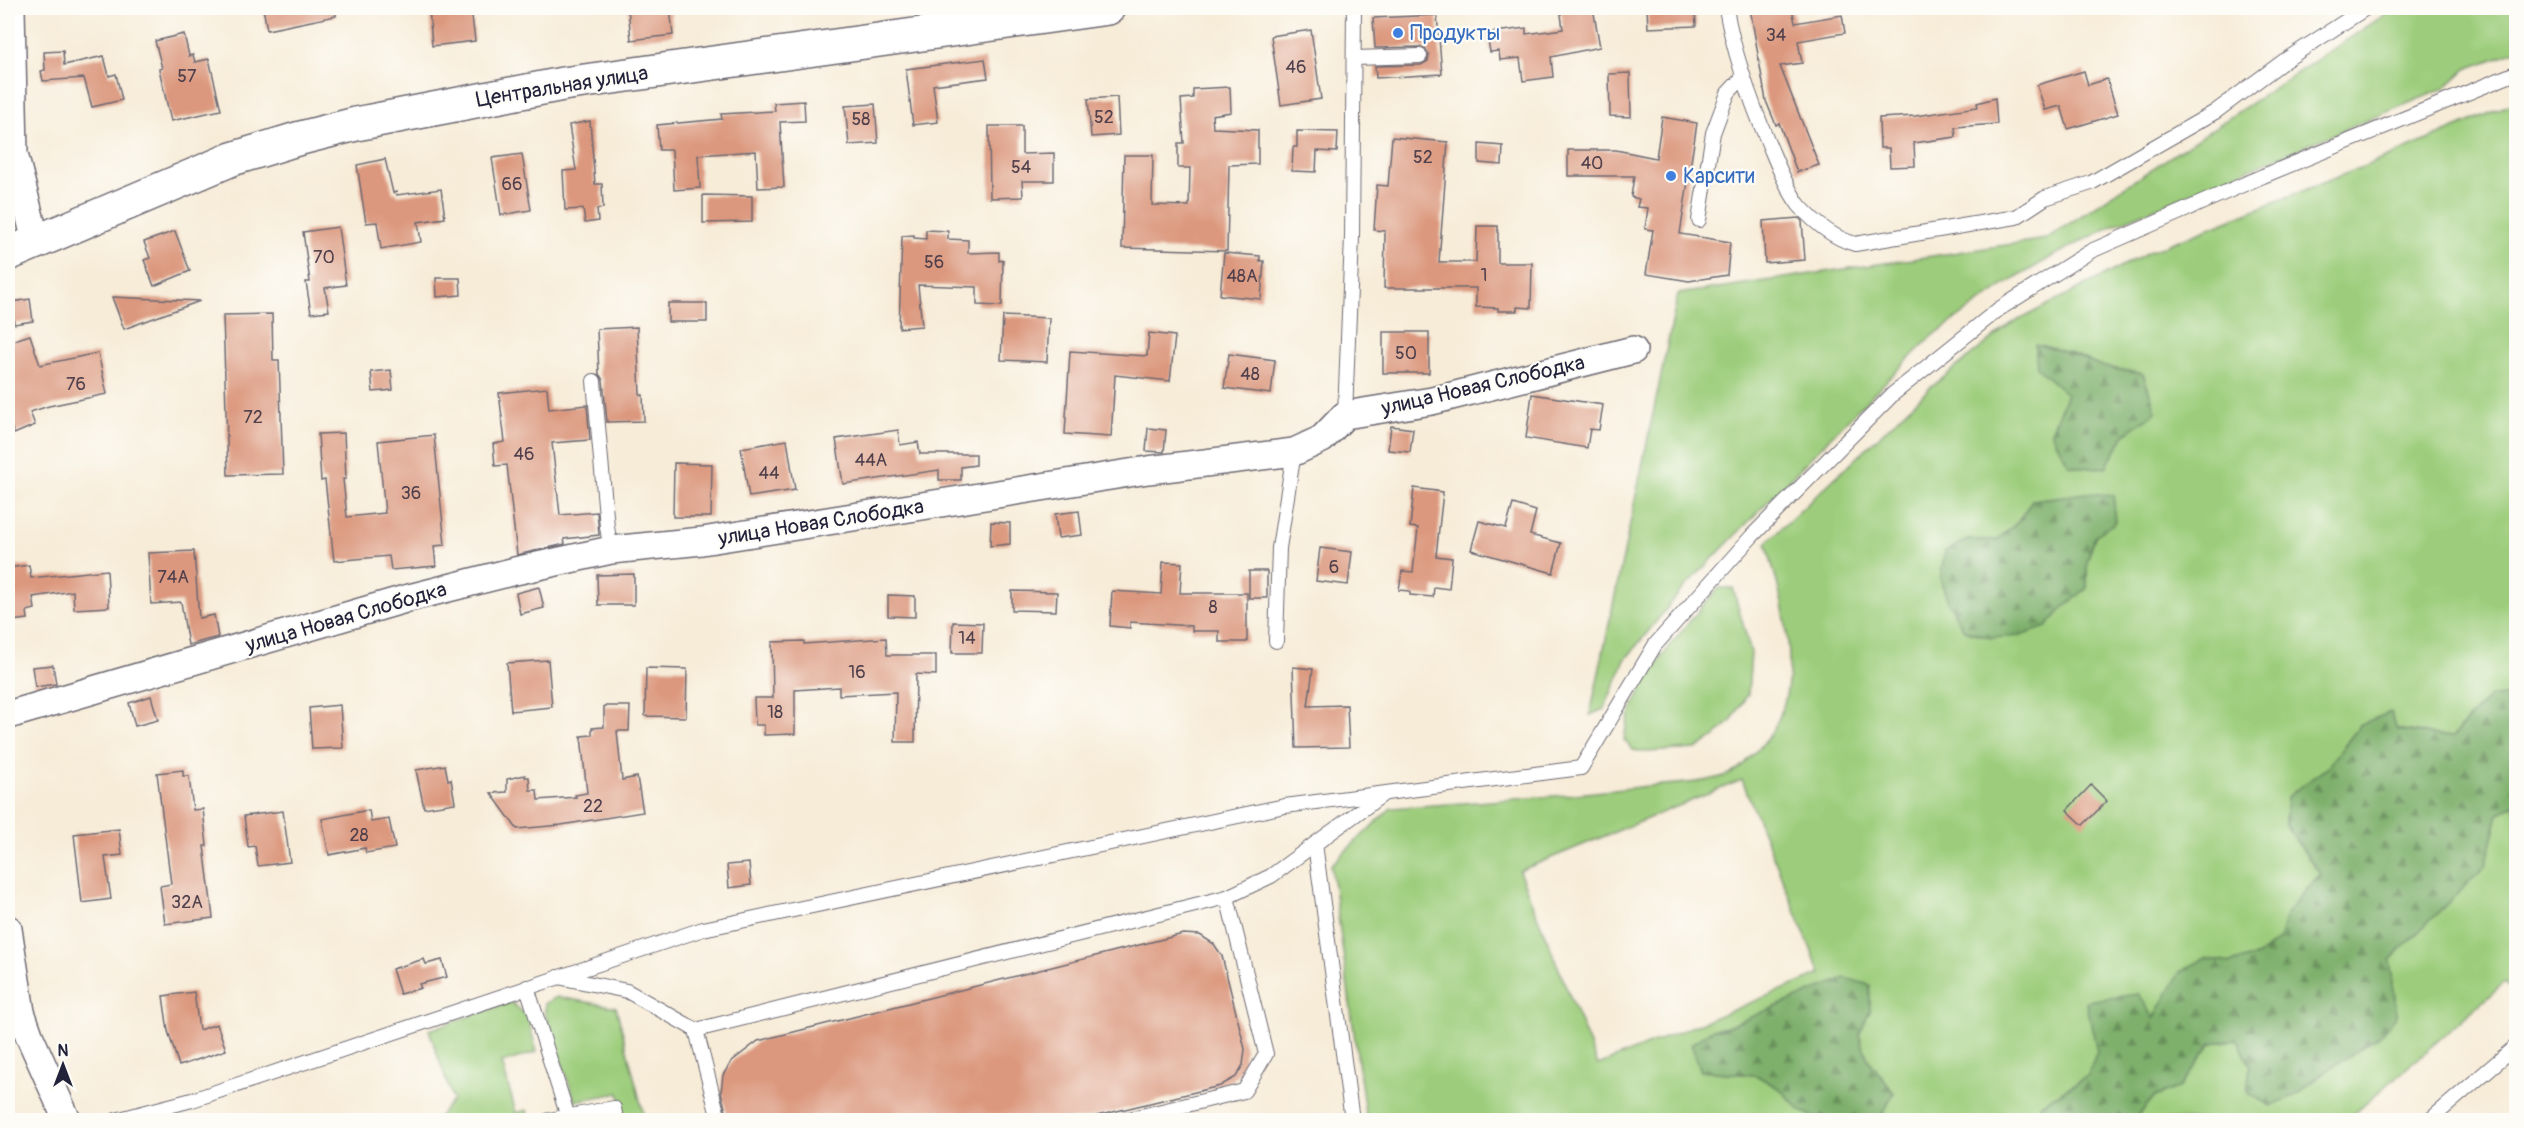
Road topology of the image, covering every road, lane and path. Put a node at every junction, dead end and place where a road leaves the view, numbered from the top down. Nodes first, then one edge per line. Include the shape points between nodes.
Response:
1 (11, 8) edge
2 (1108, 8) edge
3 (1354, 8) edge
4 (1726, 8) edge
5 (2366, 8) edge
6 (1420, 56) dead end
7 (1354, 58) junction
8 (2517, 73) edge
9 (1743, 77) junction
10 (10, 110) edge
11 (1700, 220) dead end
12 (22, 247) edge
13 (1633, 350) dead end
14 (594, 381) dead end
15 (1345, 415) junction
16 (1294, 452) junction
17 (611, 550) junction
18 (1276, 641) dead end
19 (8, 715) edge
20 (1384, 794) junction
21 (1315, 844) junction
22 (1227, 897) junction
23 (8, 929) edge
24 (557, 977) junction
25 (527, 987) junction
26 (696, 1030) junction
27 (2517, 1046) edge
28 (568, 1117) junction
29 (67, 1120) edge
30 (117, 1120) edge
31 (549, 1120) edge
32 (616, 1120) edge
33 (719, 1120) edge
34 (1125, 1120) edge
35 (1352, 1120) edge
36 (2430, 1120) edge

1 - 10 street
2 - 12 main road, Центральная улица via 564,84 356,124 232,159
3 - 7 lane
4 - 9 lane
5 - 9 lane via 2215,112 2091,183 2045,198 2016,217 1855,244 1822,227 1799,204 1778,166
6 - 7 lane
7 - 15 lane
8 - 20 lane via 2091,251 1999,309 1893,394 1752,536 1655,645 1581,768
9 - 11 lane via 1728,93 1713,133
10 - 12 street
13 - 15 street, улица Новая Слободка via 1432,401
14 - 17 lane
15 - 16 street, улица Новая Слободка via 1322,440
16 - 17 street, улица Новая Слободка via 1148,470 702,541
16 - 18 lane via 1279,548
17 - 19 street, улица Новая Слободка via 405,599
20 - 21 lane
20 - 24 lane via 1285,806 703,929
21 - 22 lane via 1271,876
21 - 35 lane
22 - 26 lane
22 - 34 lane via 1266,1054 1244,1091
23 - 29 street via 28,1035
24 - 25 lane
24 - 26 lane via 627,990
25 - 28 lane
25 - 30 lane via 192,1100
26 - 33 lane
27 - 36 lane
28 - 31 lane
28 - 32 lane via 614,1108

